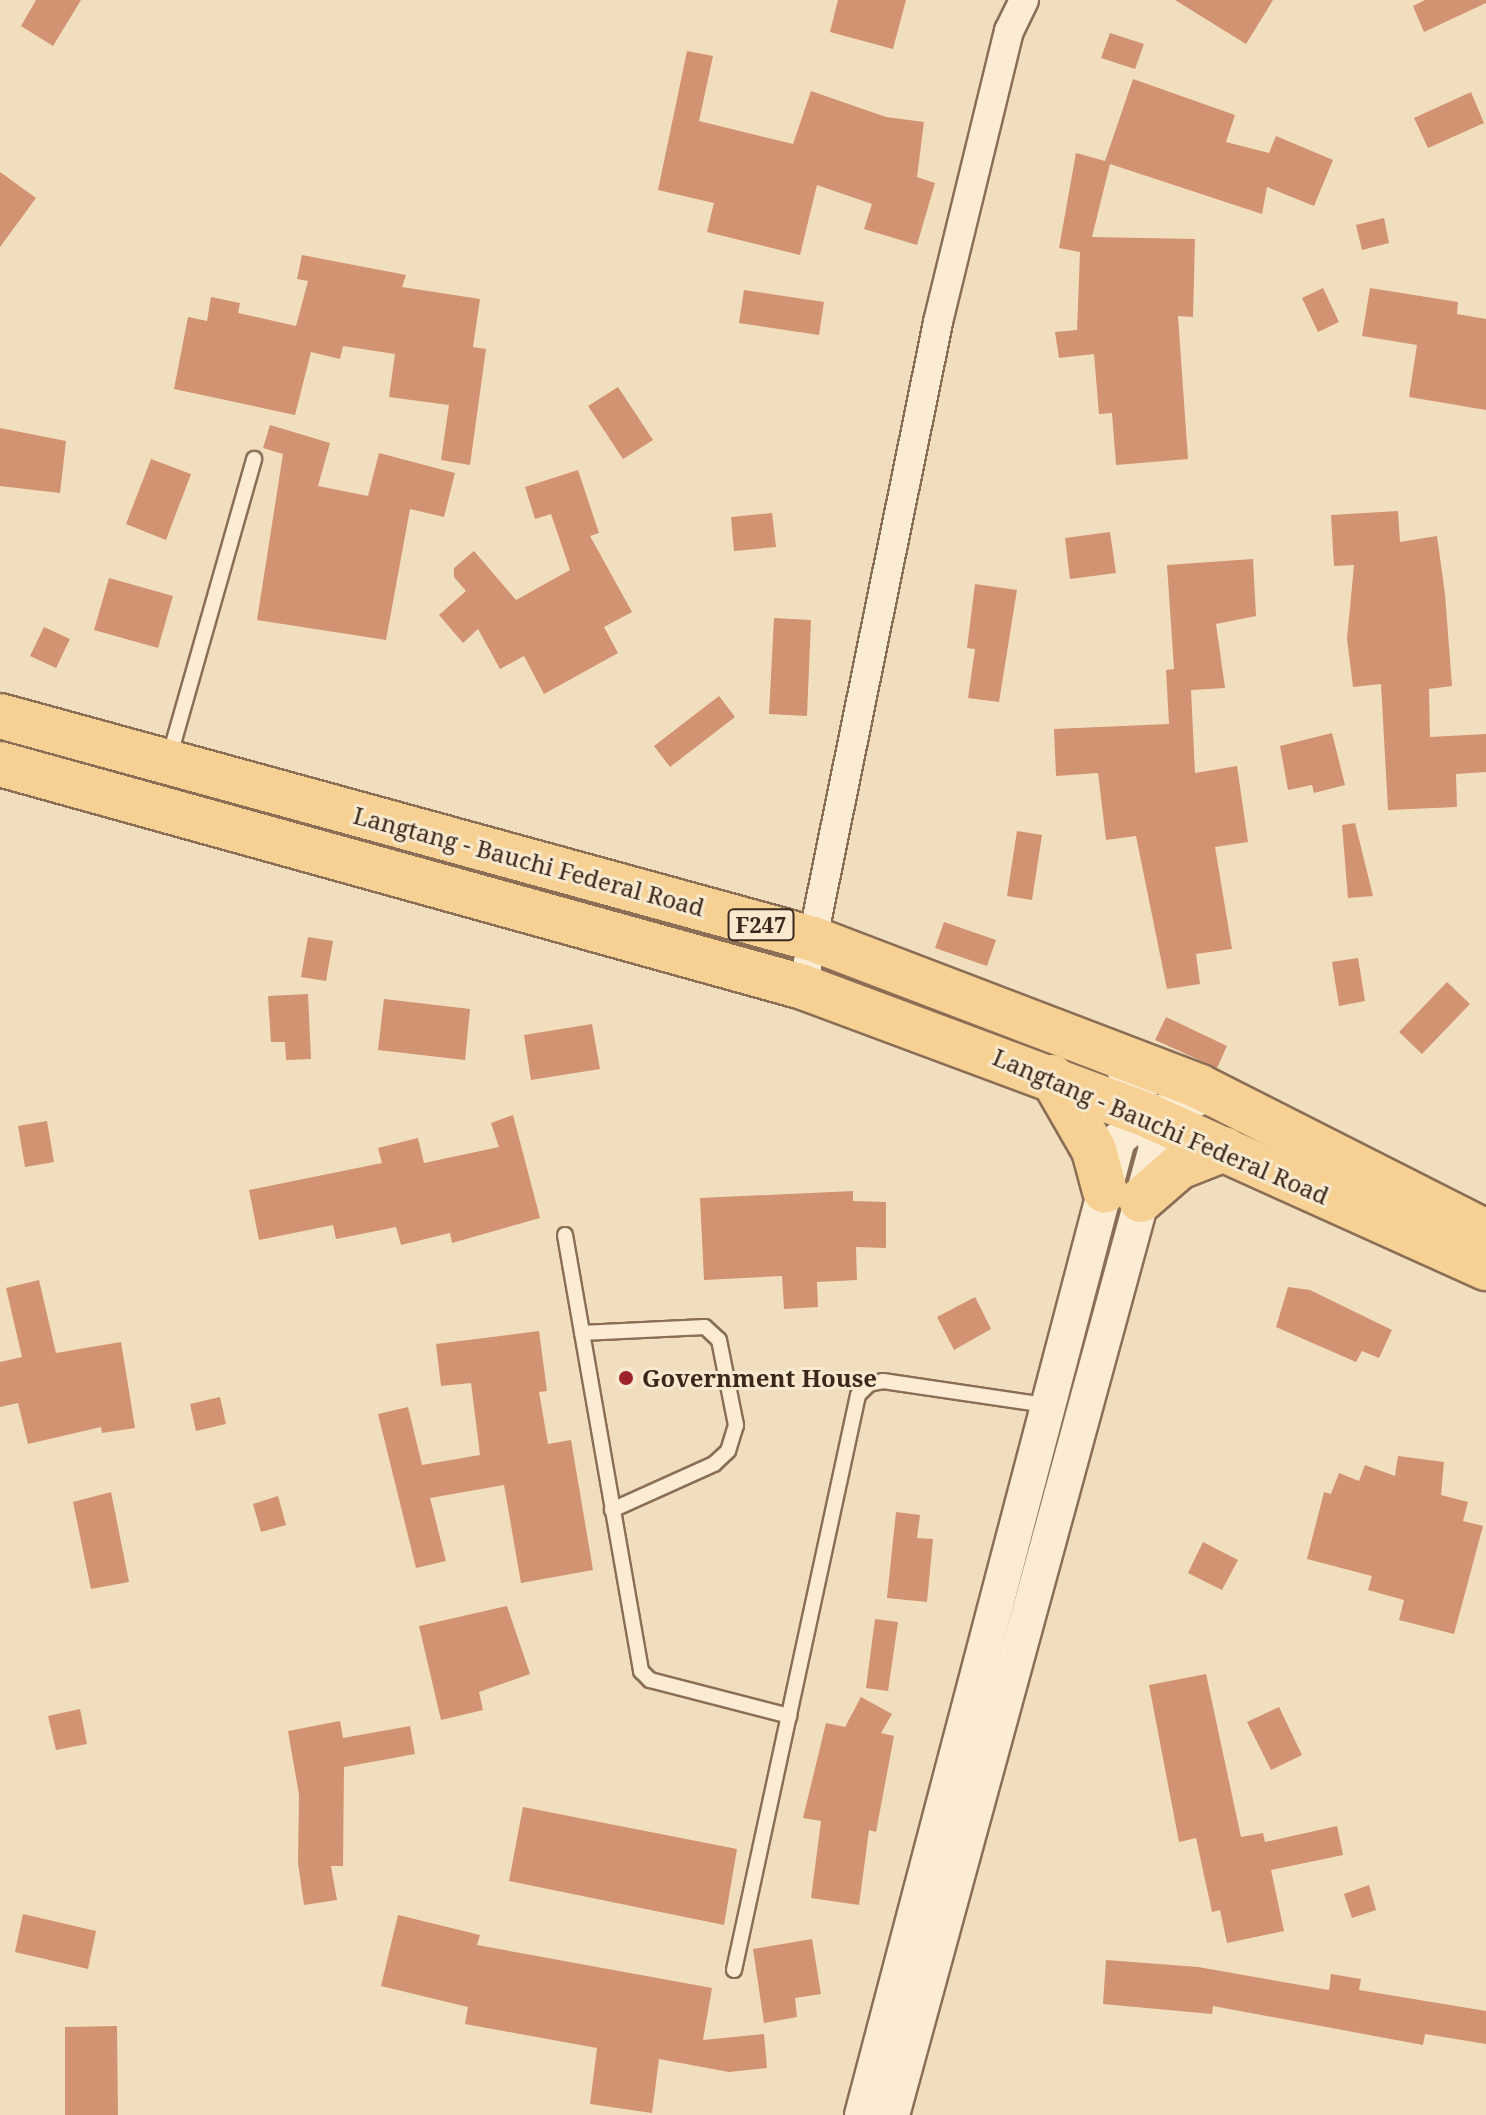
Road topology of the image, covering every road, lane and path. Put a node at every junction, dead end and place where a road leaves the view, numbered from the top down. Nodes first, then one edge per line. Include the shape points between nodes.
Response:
1 (1024, 0) edge
2 (254, 459) dead end
3 (0, 716) edge
4 (168, 762) junction
5 (0, 764) edge
6 (813, 939) junction
7 (803, 987) junction
8 (1116, 1054) junction
9 (1052, 1077) junction
10 (1214, 1093) junction
11 (1149, 1116) junction
12 (1225, 1149) junction
13 (1123, 1196) junction
14 (1486, 1232) edge
15 (565, 1235) dead end
16 (1486, 1268) edge
17 (582, 1333) junction
18 (1046, 1405) junction
19 (612, 1510) junction
20 (789, 1716) junction
21 (734, 1970) dead end
22 (862, 2115) edge
23 (892, 2115) edge

1 - 6 street via 1009,31 938,322
2 - 4 lane
3 - 4 main road, Langtang - Bauchi Federal Road / F247
4 - 6 main road, Langtang - Bauchi Federal Road / F247
5 - 7 main road, Langtang - Bauchi Federal Road / F247
6 - 7 street
6 - 8 main road, Langtang - Bauchi Federal Road / F247
7 - 9 main road, Langtang - Bauchi Federal Road / F247
8 - 10 main road, Langtang - Bauchi Federal Road / F247
8 - 11 street
9 - 11 main road, Langtang - Bauchi Federal Road / F247
9 - 13 main road
10 - 11 street
10 - 14 main road, Langtang - Bauchi Federal Road / F247
11 - 12 main road, Langtang - Bauchi Federal Road / F247
11 - 13 street via 1118,1140
12 - 13 main road
12 - 16 main road, Langtang - Bauchi Federal Road / F247
13 - 18 street
13 - 23 street
15 - 17 lane
17 - 19 lane
17 - 19 lane via 705,1327 719,1340 736,1425 728,1451 714,1464
18 - 20 lane via 883,1381 869,1384 858,1395
18 - 22 street
19 - 20 lane via 641,1671 650,1680
20 - 21 lane

